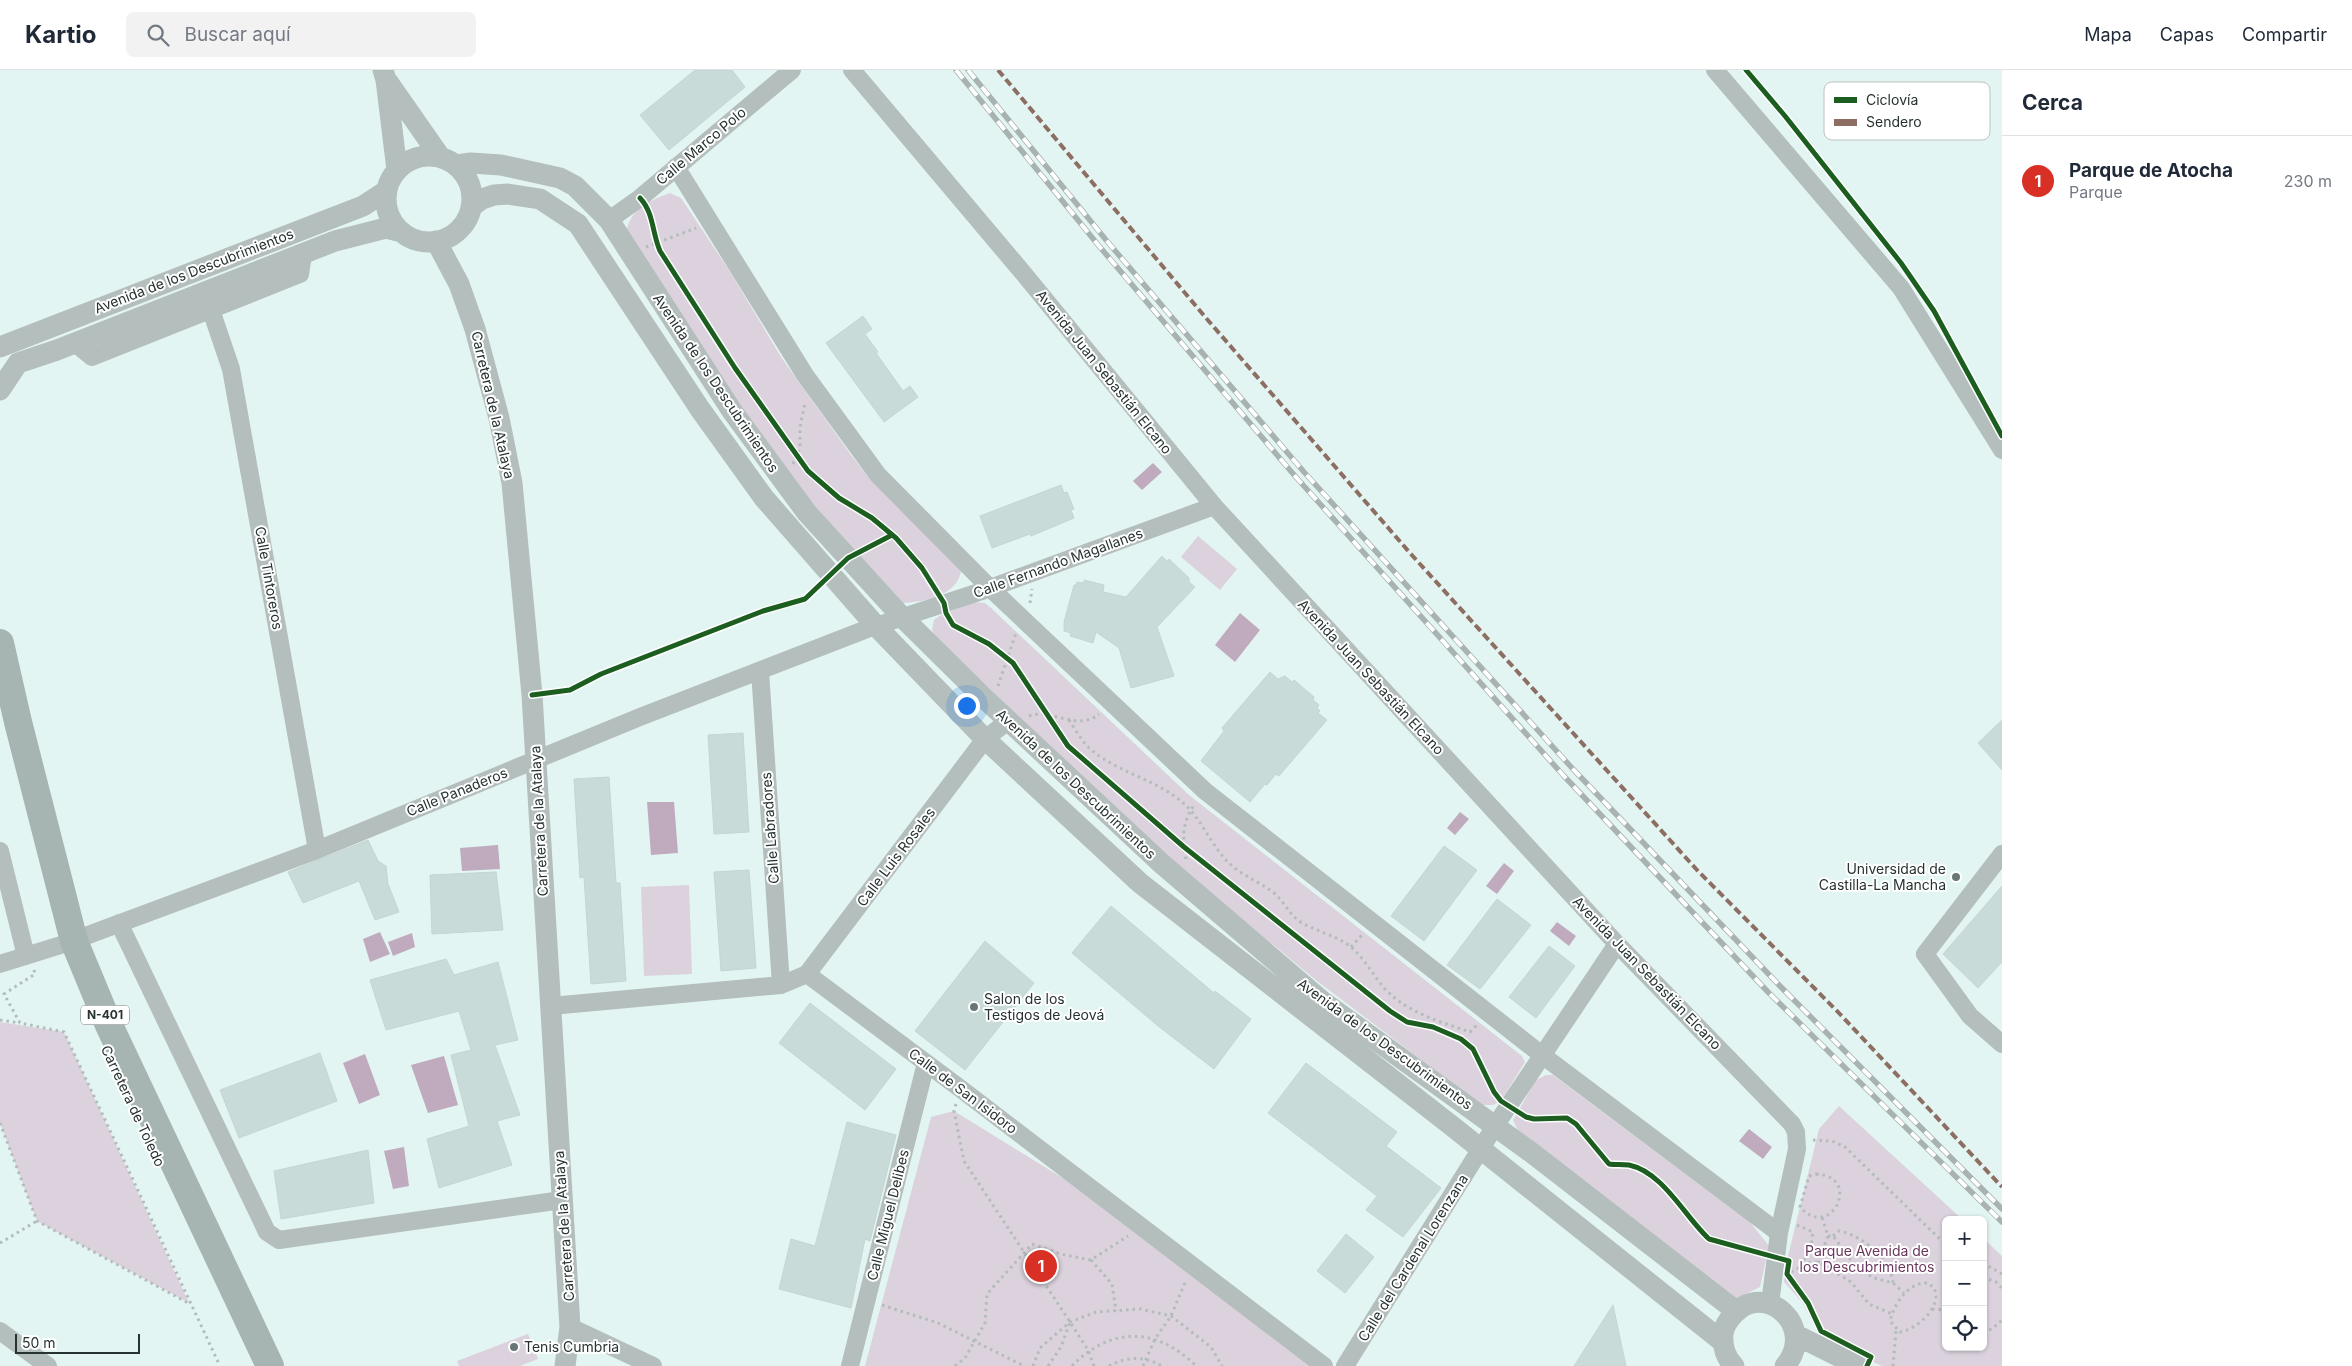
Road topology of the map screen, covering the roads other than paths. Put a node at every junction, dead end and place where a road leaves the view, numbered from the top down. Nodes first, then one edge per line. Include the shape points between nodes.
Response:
1 (792, 70) edge
2 (852, 70) edge
3 (1715, 70) edge
4 (384, 75) edge
5 (449, 162) junction
6 (676, 167) junction
7 (397, 170) junction
8 (386, 191) junction
9 (471, 207) junction
10 (609, 220) junction
11 (402, 232) junction
12 (444, 238) junction
13 (303, 255) junction
14 (211, 310) junction
15 (75, 343) junction
16 (0, 348) edge
17 (0, 390) edge
18 (2002, 450) edge
19 (1214, 506) junction
20 (990, 588) junction
21 (902, 617) junction
22 (876, 626) junction
23 (0, 643) edge
24 (760, 671) junction
25 (0, 691) edge
26 (1011, 724) junction
27 (985, 739) junction
28 (535, 760) junction
29 (318, 850) junction
30 (0, 851) edge
31 (2002, 854) edge
32 (119, 923) junction
33 (69, 943) junction
34 (1617, 944) junction
35 (28, 956) junction
36 (0, 964) edge
37 (807, 974) junction
38 (781, 985) junction
39 (551, 1006) junction
40 (2002, 1044) edge
41 (1542, 1055) junction
42 (926, 1063) junction
43 (1495, 1126) junction
44 (1481, 1149) junction
45 (562, 1200) junction
46 (1781, 1227) junction
47 (1770, 1304) junction
48 (1736, 1311) junction
49 (570, 1327) junction
50 (0, 1331) edge
51 (1796, 1335) junction
52 (1723, 1342) junction
53 (48, 1366) edge
54 (256, 1366) edge
55 (270, 1366) edge
56 (565, 1366) edge
57 (653, 1366) edge
58 (850, 1366) edge
59 (1324, 1366) edge
60 (1345, 1366) edge
61 (1734, 1366) edge
62 (1784, 1366) edge
63 (1858, 1366) edge

1 - 6 street, Calle Marco Polo
2 - 19 street, Avenida Juan Sebastián Elcano
3 - 18 street via 1901,288
4 - 5 street
4 - 7 street
5 - 7 street via 430,156 418,158
5 - 9 street via 468,182
5 - 10 street, Avenida de los Descubrimientos via 501,165 560,178 575,186
6 - 10 street, Calle Marco Polo
6 - 20 street via 818,392 878,475
7 - 8 street
8 - 11 street via 388,212
8 - 16 street, Avenida de los Descubrimientos via 363,206
9 - 12 street via 461,227
9 - 22 street, Avenida de los Descubrimientos via 482,199 508,194 540,199 578,224 700,409 764,498
10 - 21 street, Avenida de los Descubrimientos via 732,412 807,512
11 - 12 street via 424,241
11 - 13 street, Avenida de los Descubrimientos via 386,228 372,230
12 - 28 street, Carretera de la Atalaya via 476,329 512,483 524,595
13 - 14 street, Avenida de los Descubrimientos via 300,274
13 - 15 street, Avenida de los Descubrimientos
14 - 15 street, Avenida de los Descubrimientos via 92,357
14 - 29 street, Calle Tintoreros via 231,370
15 - 17 street, Avenida de los Descubrimientos via 18,363
19 - 20 street, Calle Fernando Magallanes
19 - 34 street, Avenida Juan Sebastián Elcano
20 - 21 street, Calle Fernando Magallanes
20 - 41 street via 1206,791
21 - 22 street, Calle Fernando Magallanes
21 - 26 street, Avenida de los Descubrimientos
22 - 24 street, Calle Panaderos
22 - 27 street, Avenida de los Descubrimientos
23 - 33 highway, N-401
24 - 28 street, Calle Panaderos
24 - 38 street, Calle Labradores
25 - 33 highway, Carretera de Toledo / N-401
26 - 27 street, Calle Luis Rosales
26 - 43 street, Avenida de los Descubrimientos via 1175,875 1322,1000
27 - 37 street, Calle Luis Rosales
27 - 44 street, Avenida de los Descubrimientos via 1140,883
28 - 29 street, Calle Panaderos
28 - 39 street, Carretera de la Atalaya
29 - 32 street, Calle Panaderos
30 - 35 street
31 - 40 street via 1925,954 1970,1016
32 - 33 street, Calle Panaderos
32 - 45 street via 267,1232 279,1240
33 - 35 street, Calle Panaderos
33 - 54 highway, Carretera de Toledo / N-401 via 96,1028
33 - 55 highway, N-401
34 - 41 street, Calle del Cardenal Lorenzana
34 - 46 street, Avenida Juan Sebastián Elcano via 1792,1124 1798,1141
35 - 36 street, Calle Panaderos
37 - 38 street
37 - 42 street, Calle de San Isidoro
38 - 39 street
39 - 45 street, Carretera de la Atalaya
41 - 43 street, Calle del Cardenal Lorenzana
41 - 46 street
42 - 58 street, Calle Miguel Delibes
42 - 59 street, Calle de San Isidoro
43 - 44 street, Calle del Cardenal Lorenzana
43 - 48 street, Avenida de los Descubrimientos
44 - 52 street, Avenida de los Descubrimientos
44 - 60 street, Calle del Cardenal Lorenzana
45 - 49 street, Carretera de la Atalaya
46 - 47 street
47 - 48 street via 1746,1305
47 - 51 street via 1787,1316
48 - 52 street via 1728,1320
49 - 56 street, Carretera de la Atalaya
49 - 57 street
50 - 53 street
51 - 62 street via 1796,1347
51 - 63 street
52 - 61 street

